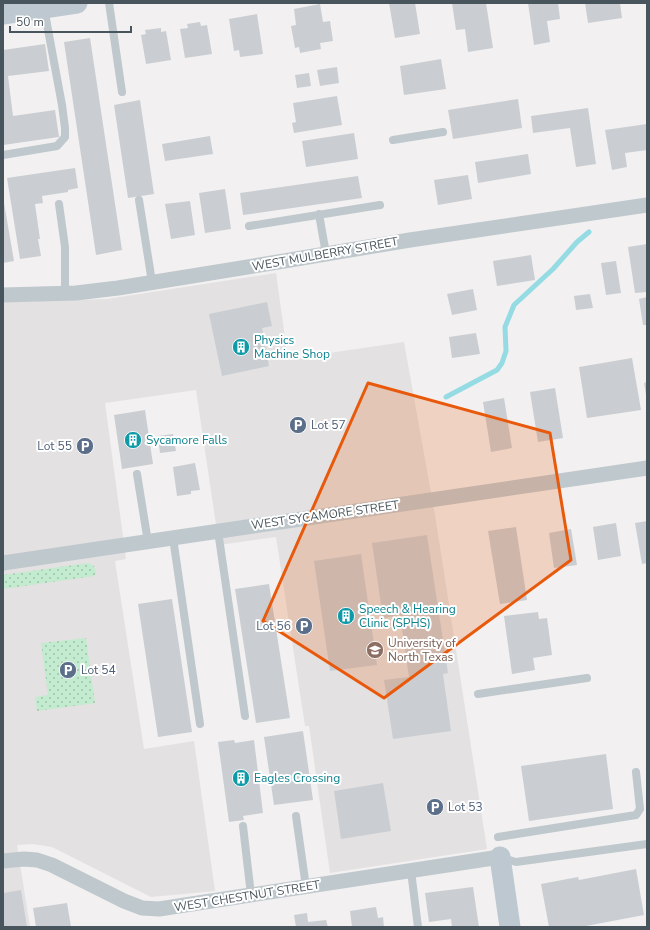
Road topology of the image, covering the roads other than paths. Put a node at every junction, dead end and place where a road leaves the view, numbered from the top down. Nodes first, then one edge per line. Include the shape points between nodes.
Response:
1 (77, 3) edge
2 (109, 3) edge
3 (51, 6) edge
4 (3, 14) edge
5 (122, 92) dead end
6 (443, 132) dead end
7 (393, 140) dead end
8 (3, 155) edge
9 (139, 200) dead end
10 (59, 204) dead end
11 (380, 205) dead end
12 (647, 205) edge
13 (319, 214) junction
14 (249, 226) dead end
15 (326, 254) junction
16 (152, 282) junction
17 (65, 293) junction
18 (3, 295) edge
19 (647, 468) edge
20 (137, 474) dead end
21 (218, 531) junction
22 (173, 538) junction
23 (148, 542) junction
24 (3, 563) edge
25 (587, 678) dead end
26 (478, 694) dead end
27 (245, 716) dead end
28 (200, 724) dead end
29 (636, 772) dead end
30 (296, 816) dead end
31 (243, 826) dead end
32 (498, 837) dead end
33 (647, 844) edge
34 (500, 858) junction
35 (3, 861) edge
36 (411, 871) junction
37 (306, 887) junction
38 (251, 895) junction
39 (418, 927) edge
40 (510, 927) edge

1 - 3 street
2 - 5 lane
3 - 4 street
3 - 8 lane via 65,137 57,146
6 - 7 lane
9 - 16 lane
10 - 17 lane via 65,247
11 - 13 lane
12 - 15 street, WEST MULBERRY STREET
13 - 14 lane
13 - 15 lane
15 - 16 street, WEST MULBERRY STREET
16 - 17 street, WEST MULBERRY STREET
17 - 18 street, WEST MULBERRY STREET
19 - 21 street, WEST SYCAMORE STREET
20 - 23 lane
21 - 22 street, WEST SYCAMORE STREET
21 - 27 lane
22 - 23 street, WEST SYCAMORE STREET
22 - 28 lane
23 - 24 street, WEST SYCAMORE STREET
25 - 26 lane
29 - 32 lane via 640,809 636,815
30 - 37 lane
31 - 38 lane
33 - 34 lane via 516,862
34 - 36 street, WEST CHESTNUT STREET
34 - 40 street
35 - 38 street, WEST CHESTNUT STREET via 37,860 52,865 142,908 159,909
36 - 37 street, WEST CHESTNUT STREET
36 - 39 lane
37 - 38 street, WEST CHESTNUT STREET

